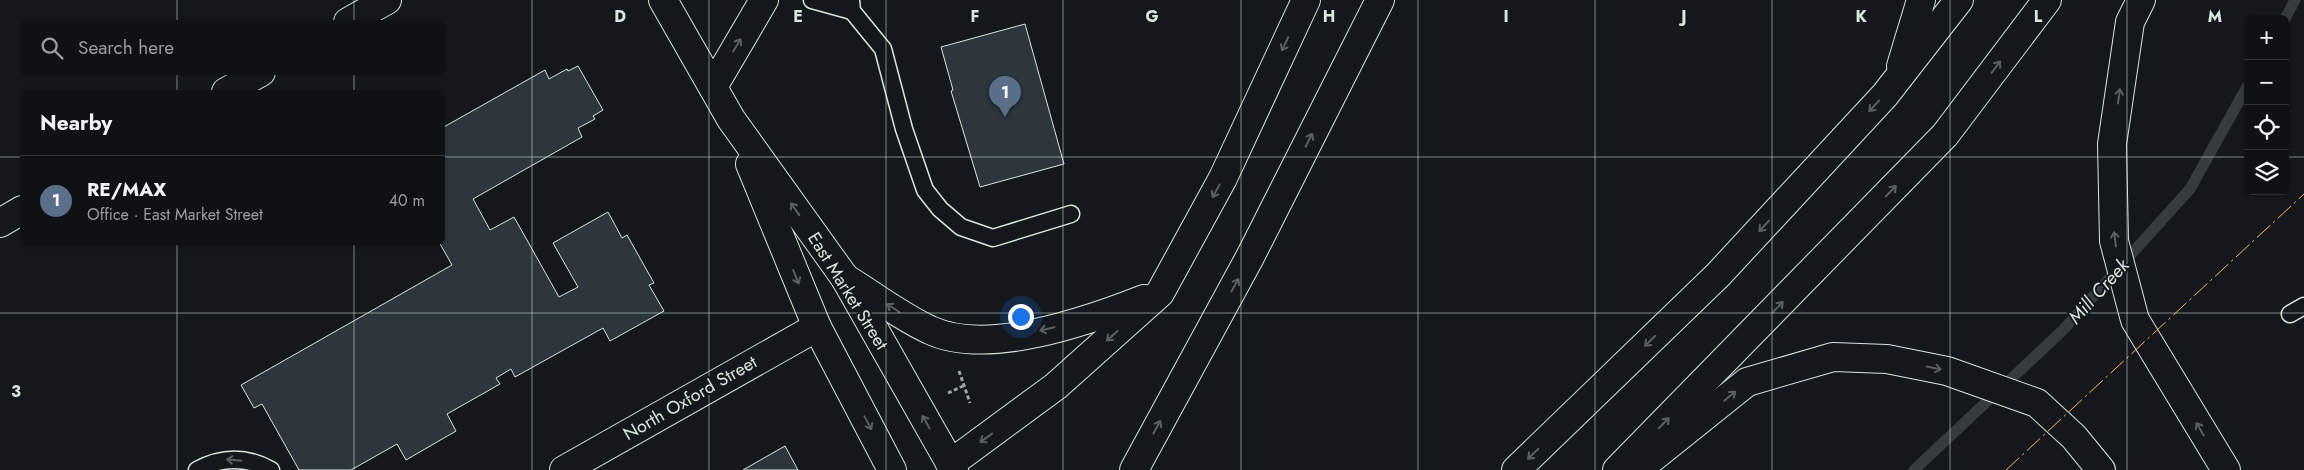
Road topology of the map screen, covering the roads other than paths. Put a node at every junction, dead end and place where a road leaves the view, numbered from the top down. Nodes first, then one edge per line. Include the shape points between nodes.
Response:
1 (387, 0) edge
2 (664, 0) edge
3 (764, 0) edge
4 (812, 0) edge
5 (1306, 0) edge
6 (1380, 0) edge
7 (1921, 0) edge
8 (1959, 0) edge
9 (2047, 0) edge
10 (2141, 0) edge
11 (852, 5) edge
12 (352, 20) edge
13 (256, 75) edge
14 (1897, 80) junction
15 (712, 87) junction
16 (230, 90) edge
17 (731, 118) junction
18 (20, 211) edge
19 (1070, 214) dead end
20 (0, 223) edge
21 (845, 278) junction
22 (1160, 293) junction
23 (817, 327) junction
24 (948, 468) edge
25 (197, 470) edge
26 (271, 470) edge
27 (564, 470) edge
28 (892, 470) edge
29 (1134, 470) edge
30 (1516, 470) edge
31 (1617, 470) edge
32 (1637, 470) edge
33 (2101, 470) edge
34 (2226, 470) edge

1 - 12 main road
2 - 15 main road, East Market Street
15 -> 3 main road
4 - 11 lane
5 -> 22 main road via 1223,178
29 -> 6 main road via 1250,258
7 - 14 main road
8 - 14 main road
31 -> 9 main road via 1945,135
34 -> 10 main road via 2135,320 2114,240 2112,144 2130,22
11 - 19 lane via 883,49 904,129 925,190 940,209 961,227 993,238
13 - 16 main road
14 -> 30 main road via 1718,275
15 - 17 main road, East Market Street
21 -> 17 main road, East Market Street
17 -> 23 main road, East Market Street
18 - 20 main road
22 -> 21 main road via 1095,318 1003,339 968,340 930,330
24 -> 21 main road, East Market Street
22 -> 24 main road via 1056,386
23 - 27 main road, North Oxford Street
23 -> 28 main road, East Market Street
26 -> 25 lane via 244,461 224,459
32 -> 33 main road via 1747,382 1833,357 1887,359 1947,371 2036,403 2074,437

